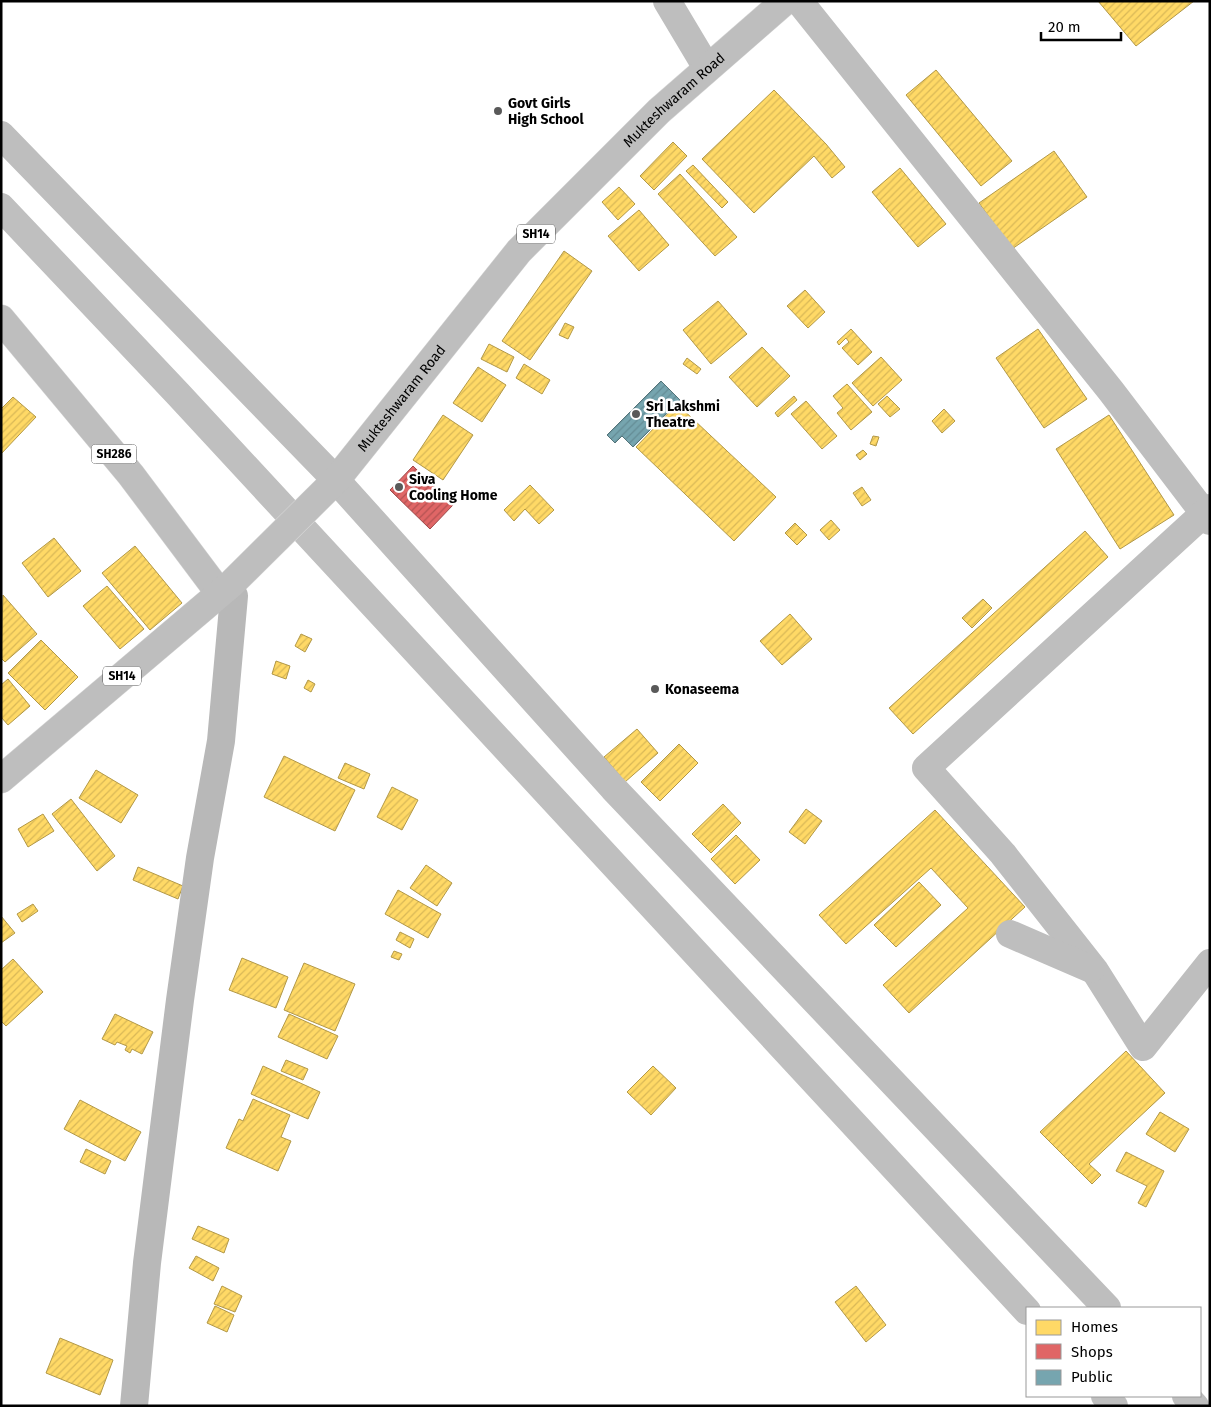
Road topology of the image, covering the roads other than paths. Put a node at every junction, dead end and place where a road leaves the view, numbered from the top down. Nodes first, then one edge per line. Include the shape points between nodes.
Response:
1 (667, 1) edge
2 (785, 1) edge
3 (799, 1) edge
4 (707, 68) junction
5 (1, 135) edge
6 (1, 319) edge
7 (328, 488) junction
8 (1208, 514) edge
9 (229, 585) junction
10 (1, 779) edge
11 (1010, 934) dead end
12 (1210, 963) edge
13 (1095, 971) junction
14 (1106, 1307) edge
15 (1187, 1397) edge
16 (134, 1406) edge
17 (1196, 1406) edge

1 - 4 street
2 - 4 street, Mukteshwaram Road / SH14
3 - 8 street
4 - 7 street, Mukteshwaram Road / SH14 via 659,111 519,251
5 - 7 street
6 - 9 street, SH286 via 132,475 212,583
7 - 9 street, Mukteshwaram Road / SH14
7 - 14 street
8 - 13 street via 926,768 1004,854
9 - 10 street, Mukteshwaram Road / SH14
9 - 16 main road via 234,596 221,741 180,1000 147,1264
11 - 13 street
12 - 13 street via 1143,1047
15 - 17 street

